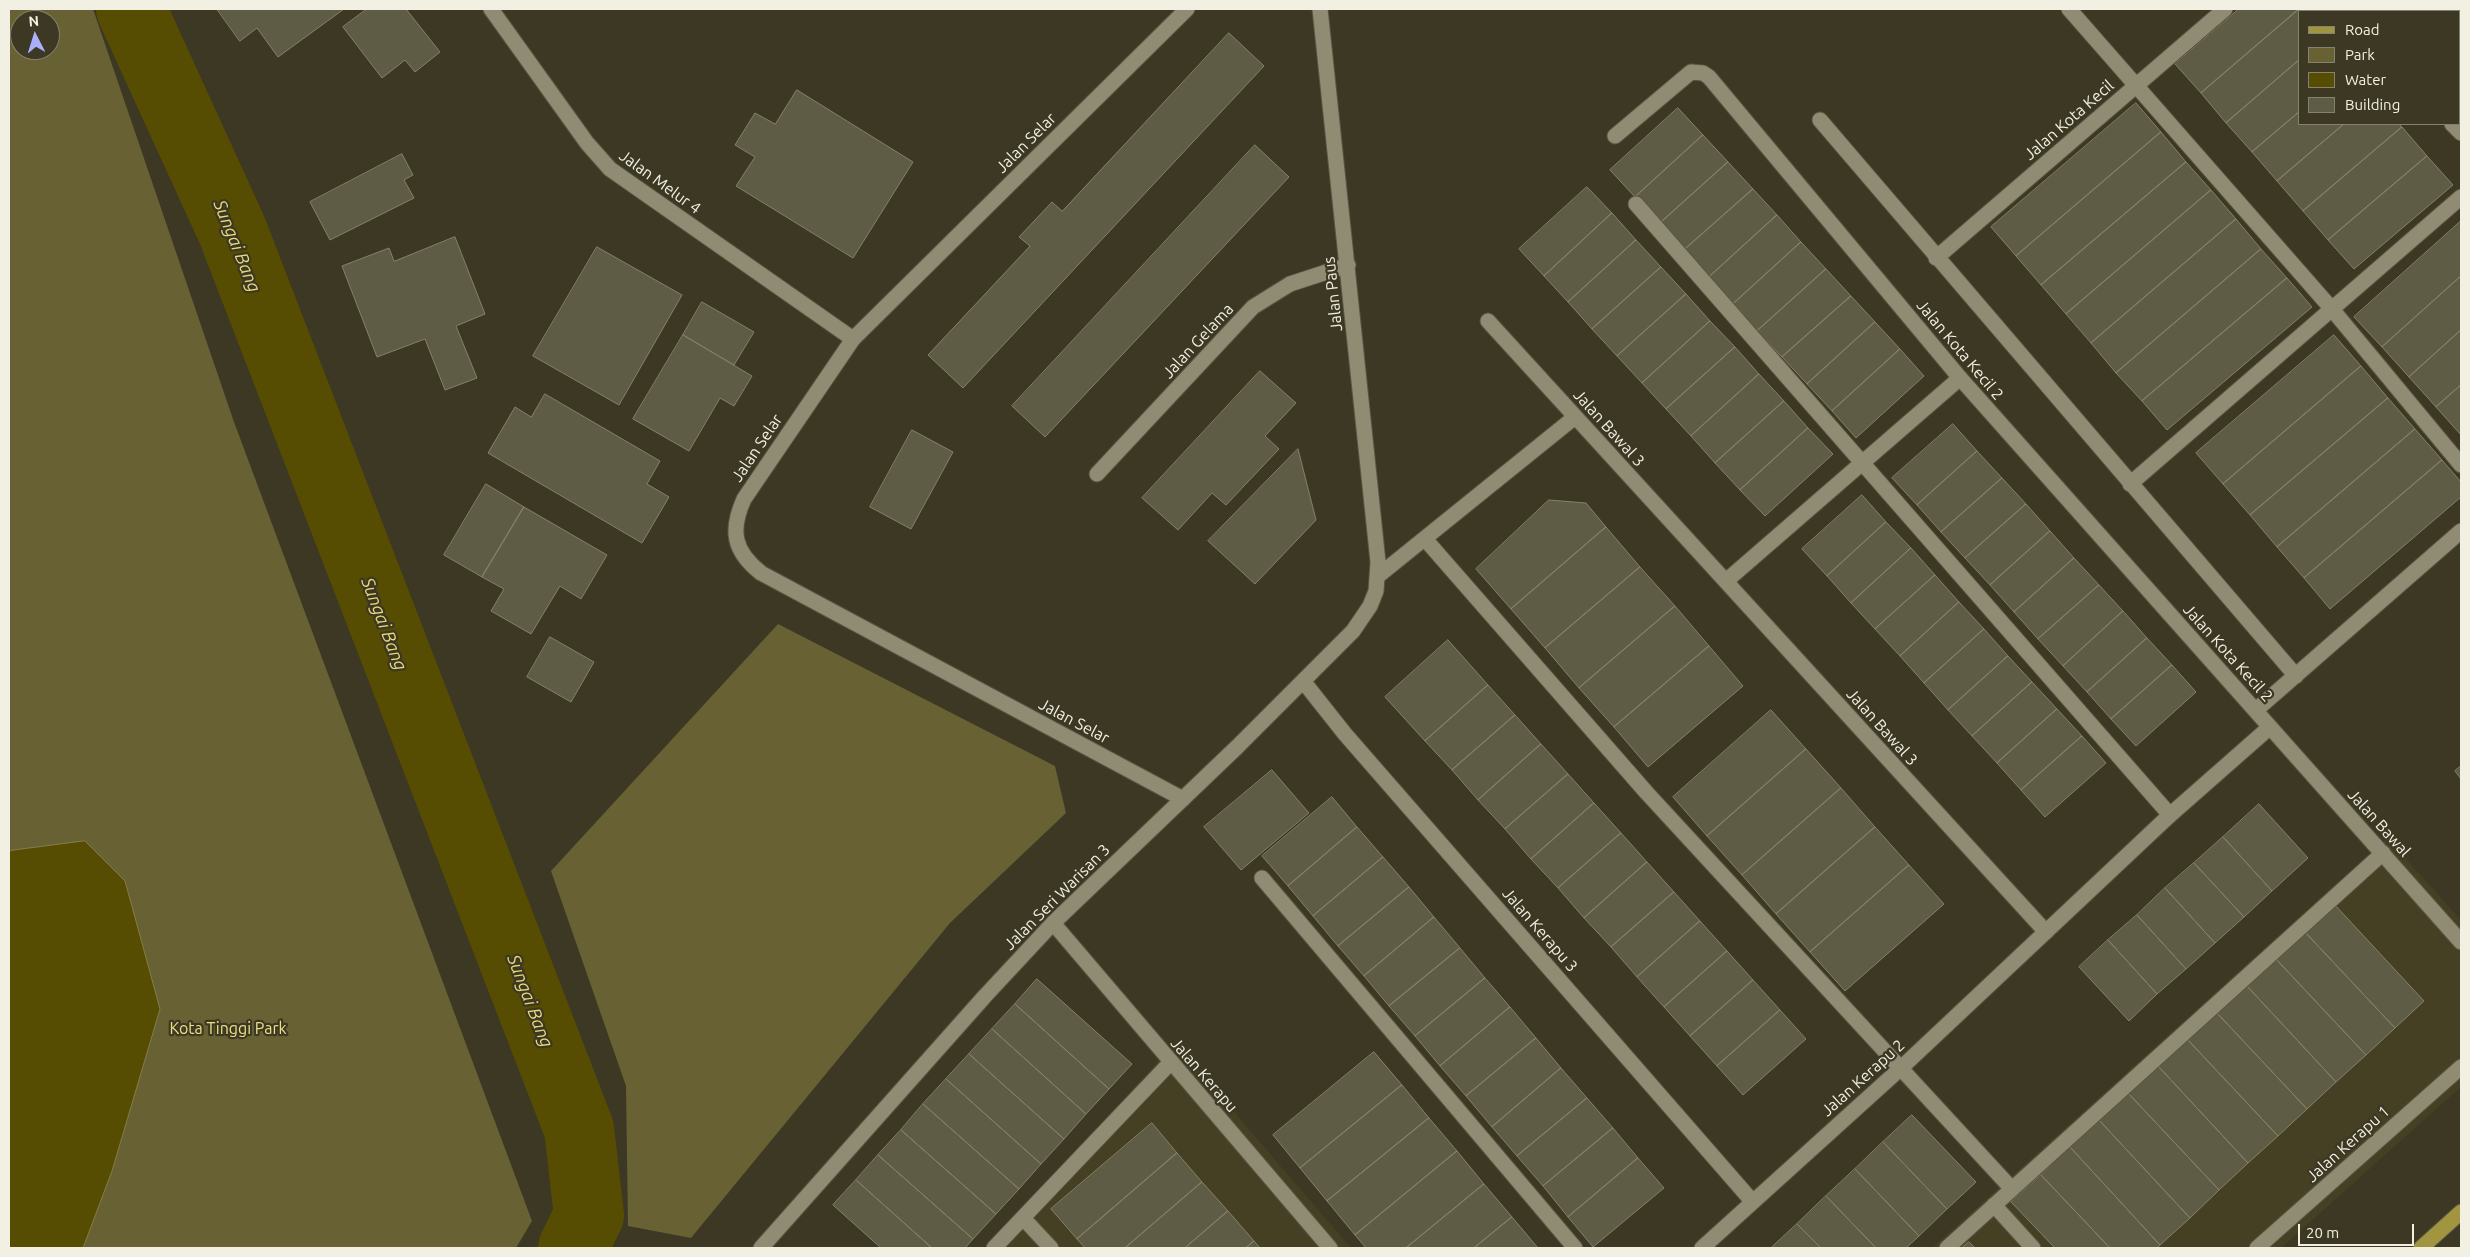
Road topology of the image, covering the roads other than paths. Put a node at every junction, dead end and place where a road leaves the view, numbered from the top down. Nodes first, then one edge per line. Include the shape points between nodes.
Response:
1 (491, 9) edge
2 (1187, 9) edge
3 (1320, 9) edge
4 (2070, 9) edge
5 (2225, 9) edge
6 (2137, 84) junction
7 (1820, 120) dead end
8 (1615, 136) dead end
9 (2461, 197) edge
10 (1636, 204) dead end
11 (1936, 258) junction
12 (1348, 265) junction
13 (2331, 308) junction
14 (1488, 322) dead end
15 (853, 339) junction
16 (1960, 378) junction
17 (1576, 417) junction
18 (1862, 463) junction
19 (2461, 465) edge
20 (1097, 474) dead end
21 (2130, 484) junction
22 (2461, 531) edge
23 (1425, 539) junction
24 (1378, 576) junction
25 (1726, 581) junction
26 (2296, 676) junction
27 (1303, 681) junction
28 (2256, 710) junction
29 (2270, 727) junction
30 (1183, 799) junction
31 (2170, 815) junction
32 (2383, 853) junction
33 (1262, 878) dead end
34 (1053, 924) junction
35 (2046, 932) junction
36 (2461, 942) edge
37 (1170, 1062) junction
38 (2461, 1066) edge
39 (1901, 1068) junction
40 (2012, 1189) junction
41 (1752, 1201) junction
42 (1994, 1205) junction
43 (2461, 1212) edge
44 (1023, 1218) junction
45 (761, 1248) edge
46 (994, 1248) edge
47 (1051, 1248) edge
48 (1330, 1248) edge
49 (1575, 1248) edge
50 (1702, 1248) edge
51 (1947, 1248) edge
52 (2034, 1248) edge
53 (2257, 1248) edge
54 (2421, 1248) edge

1 - 15 street, Jalan Melur 4 via 587,144 610,169
2 - 15 street, Jalan Selar
3 - 12 street, Jalan Paus
4 - 6 street
5 - 6 street, Jalan Kota Kecil
6 - 11 street, Jalan Kota Kecil
6 - 13 street
7 - 11 street
8 - 16 street, Jalan Kota Kecil 2 via 1691,72 1703,73 1719,88
9 - 13 street
10 - 18 street
11 - 21 street
12 - 20 street, Jalan Gelama via 1290,284 1253,307
12 - 24 street, Jalan Paus
13 - 19 street
13 - 21 street
14 - 17 street, Jalan Bawal 3
15 - 30 street, Jalan Selar via 744,499 737,514 735,531 738,548 747,562 761,573
16 - 18 street
16 - 28 street, Jalan Kota Kecil 2
17 - 23 street
17 - 25 street, Jalan Bawal 3
18 - 25 street
18 - 31 street
21 - 26 street
22 - 26 street
23 - 24 street
23 - 39 street via 1646,792
24 - 27 street, Jalan Seri Warisan 3 via 1370,606 1362,620
25 - 35 street, Jalan Bawal 3
26 - 28 street
27 - 30 street, Jalan Seri Warisan 3
27 - 41 street, Jalan Kerapu 3 via 1345,734
28 - 29 street, Jalan Kota Kecil 2
29 - 31 street
29 - 32 street, Jalan Bawal
30 - 34 street, Jalan Seri Warisan 3
31 - 35 street
32 - 36 street, Jalan Bawal
32 - 40 street
33 - 49 street
34 - 37 street, Jalan Kerapu
34 - 45 street, Jalan Seri Warisan 3
35 - 39 street, Jalan Kerapu 2
37 - 44 street
37 - 48 street, Jalan Kerapu
38 - 53 street, Jalan Kerapu 1
39 - 40 street
39 - 41 street, Jalan Kerapu 2
40 - 42 street
41 - 50 street, Jalan Kerapu 2
42 - 51 street
42 - 52 street
43 - 54 main road
44 - 46 street
44 - 47 street

